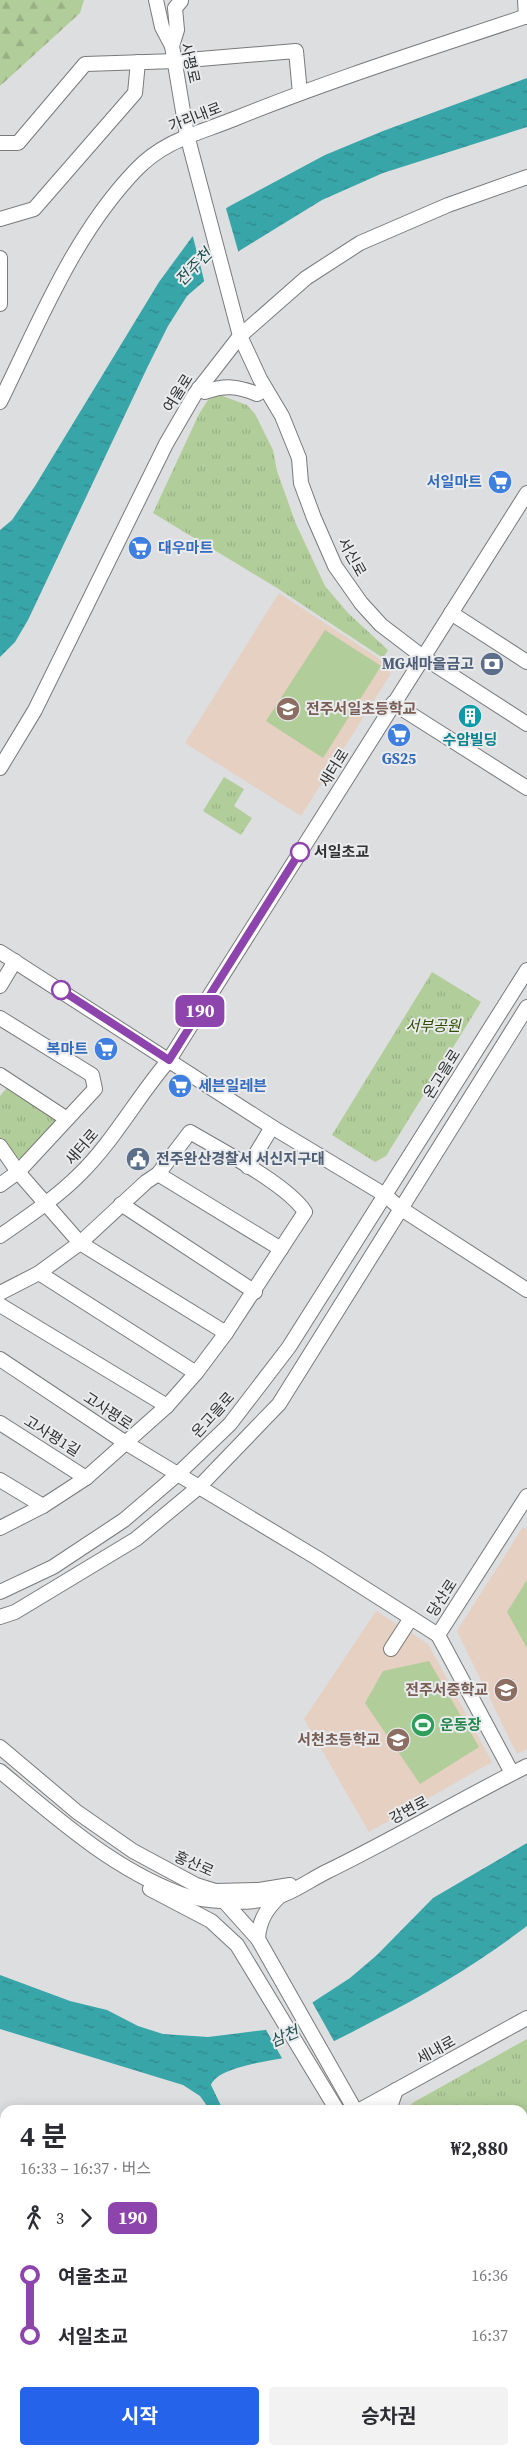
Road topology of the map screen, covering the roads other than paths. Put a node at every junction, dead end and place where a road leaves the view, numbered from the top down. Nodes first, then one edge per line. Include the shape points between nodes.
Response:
1 (156, 0) edge
2 (162, 0) edge
3 (182, 0) edge
4 (525, 0) edge
5 (527, 16) edge
6 (172, 46) junction
7 (176, 61) junction
8 (138, 62) junction
9 (300, 93) junction
10 (187, 135) junction
11 (0, 143) edge
12 (192, 156) joint
13 (527, 177) edge
14 (0, 219) edge
15 (0, 258) edge
16 (0, 304) edge
17 (240, 336) junction
18 (199, 388) junction
19 (265, 389) junction
20 (0, 402) edge
21 (527, 493) edge
22 (451, 613) junction
23 (423, 657) junction
24 (527, 662) edge
25 (394, 703) junction
26 (527, 724) edge
27 (0, 768) edge
28 (527, 788) edge
29 (0, 952) edge
30 (15, 961) junction
31 (527, 970) edge
32 (0, 986) edge
33 (527, 1008) edge
34 (0, 1018) edge
35 (169, 1060) junction
36 (0, 1076) edge
37 (68, 1119) junction
38 (272, 1127) junction
39 (0, 1146) edge
40 (248, 1167) junction
41 (18, 1172) junction
42 (158, 1174) junction
43 (0, 1185) edge
44 (385, 1195) junction
45 (46, 1203) junction
46 (121, 1204) junction
47 (400, 1208) junction
48 (0, 1236) edge
49 (80, 1242) junction
50 (281, 1249) junction
51 (39, 1274) junction
52 (527, 1290) edge
53 (255, 1292) junction
54 (0, 1293) edge
55 (0, 1305) edge
56 (226, 1333) junction
57 (0, 1359) edge
58 (196, 1373) junction
59 (167, 1406) junction
60 (0, 1423) edge
61 (126, 1443) junction
62 (179, 1473) junction
63 (86, 1478) junction
64 (0, 1480) edge
65 (200, 1486) junction
66 (527, 1496) edge
67 (43, 1506) junction
68 (0, 1528) edge
69 (0, 1592) edge
70 (0, 1617) edge
71 (411, 1618) junction
72 (438, 1635) junction
73 (391, 1649) dead end
74 (0, 1747) edge
75 (527, 1766) edge
76 (0, 1771) edge
77 (512, 1773) junction
78 (137, 1874) junction
79 (306, 1883) junction
80 (283, 1894) junction
81 (219, 1896) junction
82 (258, 1939) junction
83 (527, 2018) edge
84 (396, 2090) junction
85 (333, 2105) edge
86 (351, 2105) edge
87 (369, 2105) edge
88 (390, 2105) edge

1 - 6 street, 사평로 via 162,27
2 - 3 street via 170,3
3 - 6 street via 175,8 177,30
4 - 5 street
5 - 9 street, 가리내로
6 - 7 street, 사평로
7 - 8 street
7 - 9 street via 296,51
7 - 10 street, 사평로
8 - 11 street via 85,64 18,143
8 - 14 street via 135,93 41,202 34,209
9 - 10 street, 가리내로 via 205,131
10 - 12 street, 사평로
10 - 20 street, 가리내로 via 165,145 136,169 104,205 60,281
12 - 17 street, 서신로
13 - 17 street, 여울로 via 448,205 360,243 306,278
15 - 16 street
17 - 18 street, 여울로
17 - 19 street, 서신로
18 - 19 street via 205,392 227,386 238,387 257,394
18 - 27 street, 여울로 via 166,444 36,710
19 - 23 street, 서신로 via 282,416 299,458 301,483 314,518 343,580 381,624
21 - 22 street, 새터로
22 - 23 street, 새터로
22 - 24 street
23 - 25 street, 새터로
23 - 26 street, 서신로
25 - 28 street
25 - 35 street, 새터로
29 - 30 street
30 - 32 street
30 - 35 street
31 - 44 street, 온고을로
33 - 47 street
34 - 37 street via 92,1075 95,1088
35 - 38 street
35 - 45 street, 새터로 via 100,1152 79,1176
36 - 37 street
37 - 41 street
38 - 40 street
38 - 44 street
39 - 41 street
40 - 42 street via 190,1132
40 - 50 street, 고사평1길 via 299,1202 305,1212
41 - 43 street
41 - 45 street
42 - 46 street
42 - 50 street
44 - 47 street
44 - 62 street, 온고을로 via 289,1346 230,1424
45 - 48 street, 새터로
45 - 49 street
46 - 49 street
46 - 53 street
47 - 52 street
47 - 65 street via 279,1404
49 - 51 street
49 - 56 street
50 - 53 street, 고사평1길
51 - 54 street
51 - 58 street
53 - 56 street, 고사평1길
55 - 59 street
56 - 58 street, 고사평1길
57 - 61 street, 고사평로
58 - 59 street, 고사평1길
59 - 61 street, 고사평1길
60 - 63 street, 고사평1길
61 - 62 street, 고사평로
61 - 63 street, 고사평1길
62 - 65 street, 고사평로
62 - 69 street, 온고을로 via 124,1520 53,1567
63 - 67 street, 고사평1길
64 - 67 street
65 - 70 street via 136,1539 22,1608
65 - 71 street
66 - 72 street, 당산로
67 - 68 street, 고사평1길
71 - 72 street
71 - 73 street
72 - 77 street, 당산로
74 - 81 street, 홍산로 via 77,1812 133,1851
75 - 77 street, 강변로
76 - 78 street via 84,1838
77 - 79 street, 강변로
78 - 81 street, 강변로 via 183,1895
78 - 85 street via 137,1881 211,1921 237,1944
79 - 80 street, 강변로
79 - 81 street, 강변로
80 - 81 street, 강변로 via 268,1899
80 - 82 street via 264,1914 258,1928
81 - 82 street, 홍산로
82 - 86 street, 홍산로
83 - 84 street, 세내로
84 - 87 street, 세내로
84 - 88 street

